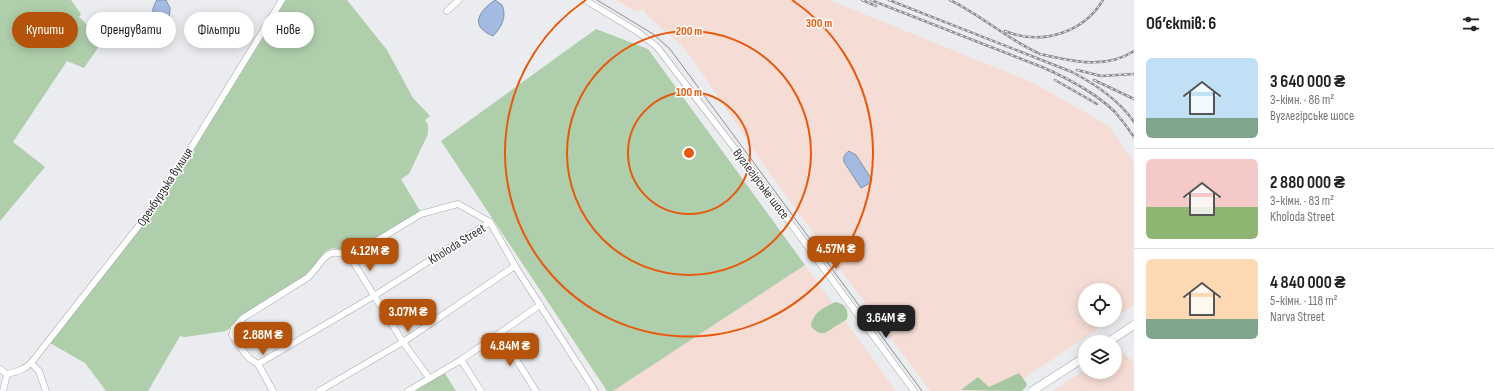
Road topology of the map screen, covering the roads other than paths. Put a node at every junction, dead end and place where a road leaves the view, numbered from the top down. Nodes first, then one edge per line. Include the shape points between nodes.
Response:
1 (282, 0) edge
2 (459, 0) edge
3 (585, 0) edge
4 (446, 11) dead end
5 (490, 222) junction
6 (350, 257) junction
7 (515, 266) junction
8 (374, 296) junction
9 (540, 305) junction
10 (1134, 325) edge
11 (500, 334) junction
12 (1119, 335) edge
13 (403, 342) junction
14 (461, 360) junction
15 (1078, 361) edge
16 (31, 363) junction
17 (258, 364) junction
18 (0, 369) edge
19 (7, 374) junction
20 (429, 378) junction
21 (3, 391) edge
22 (46, 391) edge
23 (273, 391) edge
24 (319, 391) edge
25 (408, 391) edge
26 (481, 391) edge
27 (536, 391) edge
28 (595, 391) edge
29 (914, 391) edge
30 (1032, 391) edge

1 - 16 street, Оренбурзька вулиця via 159,200
2 - 4 street
3 - 29 street, Вуглегірське шосе via 638,32 661,51
5 - 6 street via 458,204 421,214
5 - 7 street
5 - 8 street, Kholoda Street
6 - 8 street
6 - 17 street via 338,252 328,254 307,278 237,324 232,335 244,352
7 - 9 street
7 - 13 street
8 - 13 street
8 - 17 street, Kholoda Street
9 - 11 street
9 - 28 street
10 - 12 main road
11 - 14 street
11 - 27 street
13 - 20 street
13 - 24 street
14 - 20 street
14 - 26 street
15 - 30 main road
16 - 19 street via 19,371
16 - 22 street via 39,371
17 - 23 street
18 - 19 street
19 - 21 street
20 - 25 street

